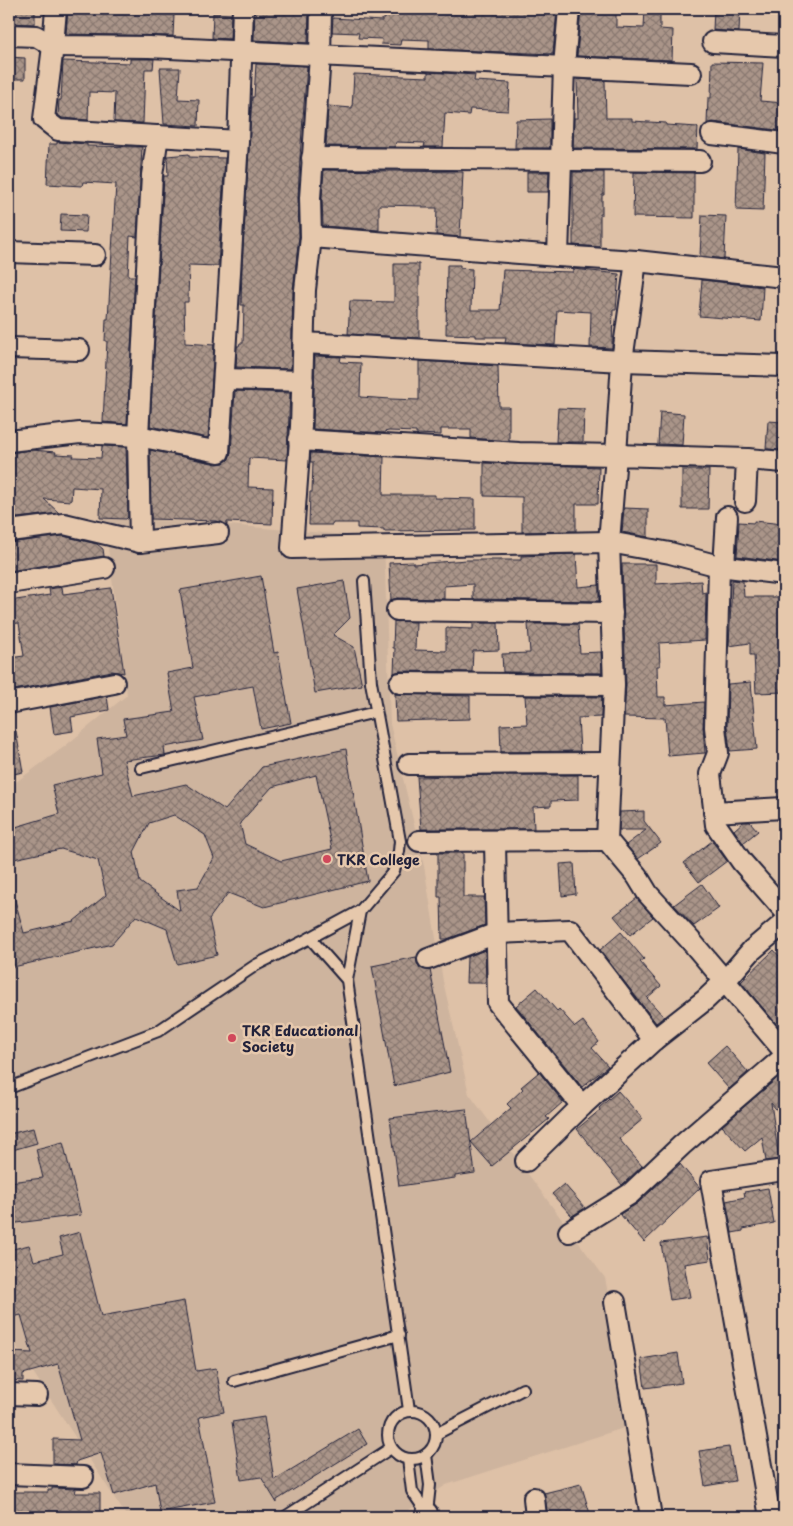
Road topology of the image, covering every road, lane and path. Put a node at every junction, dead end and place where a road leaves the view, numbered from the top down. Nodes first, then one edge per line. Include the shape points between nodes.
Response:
1 (56, 9) edge
2 (243, 9) edge
3 (321, 9) edge
4 (569, 9) edge
5 (9, 35) edge
6 (713, 42) dead end
7 (54, 46) junction
8 (784, 46) edge
9 (241, 52) junction
10 (320, 56) junction
11 (564, 66) junction
12 (691, 73) dead end
13 (712, 134) dead end
14 (158, 136) junction
15 (238, 141) junction
16 (784, 143) edge
17 (312, 158) junction
18 (560, 160) junction
19 (700, 161) dead end
20 (311, 237) junction
21 (9, 252) edge
22 (95, 255) dead end
23 (558, 256) junction
24 (636, 261) junction
25 (784, 277) edge
26 (304, 344) junction
27 (9, 348) edge
28 (79, 350) dead end
29 (622, 361) junction
30 (784, 366) edge
31 (224, 379) junction
32 (303, 381) junction
33 (138, 436) junction
34 (299, 440) junction
35 (9, 441) edge
36 (616, 455) junction
37 (747, 459) junction
38 (784, 462) edge
39 (745, 502) dead end
40 (727, 516) dead end
41 (9, 531) edge
42 (218, 533) dead end
43 (140, 542) junction
44 (609, 542) junction
45 (722, 566) junction
46 (104, 568) dead end
47 (784, 574) edge
48 (364, 581) dead end
49 (9, 583) edge
50 (397, 610) dead end
51 (612, 614) junction
52 (114, 683) dead end
53 (400, 683) dead end
54 (614, 685) junction
55 (9, 703) edge
56 (376, 712) junction
57 (410, 764) dead end
58 (610, 764) junction
59 (141, 768) dead end
60 (784, 808) edge
61 (714, 812) junction
62 (607, 840) junction
63 (419, 841) dead end
64 (495, 841) junction
65 (784, 910) edge
66 (360, 911) junction
67 (784, 923) edge
68 (497, 933) junction
69 (310, 938) junction
70 (428, 959) dead end
71 (347, 980) junction
72 (725, 981) junction
73 (654, 1040) junction
74 (784, 1051) edge
75 (784, 1057) edge
76 (9, 1088) edge
77 (582, 1106) junction
78 (526, 1161) dead end
79 (784, 1170) edge
80 (570, 1232) dead end
81 (615, 1302) dead end
82 (399, 1335) junction
83 (234, 1381) dead end
84 (523, 1389) dead end
85 (9, 1394) edge
86 (37, 1395) dead end
87 (410, 1410) junction
88 (436, 1434) junction
89 (391, 1448) junction
90 (426, 1455) junction
91 (408, 1459) junction
92 (9, 1474) edge
93 (83, 1477) dead end
94 (427, 1515) edge
95 (285, 1517) edge
96 (651, 1517) edge
97 (770, 1517) edge

1 - 7 street
2 - 9 street
3 - 10 street
4 - 11 street
5 - 7 street via 36,36
6 - 8 street
7 - 9 street
7 - 14 street via 44,120 58,130
9 - 10 street
9 - 15 street
10 - 11 street
10 - 17 street
11 - 12 street
11 - 18 street
13 - 16 street
14 - 15 street
14 - 33 street via 152,175
15 - 31 street
17 - 18 street
17 - 20 street
18 - 19 street
18 - 23 street
20 - 23 street
20 - 26 street via 305,290
21 - 22 street
23 - 24 street
24 - 25 street
24 - 29 street
26 - 29 street
26 - 32 street
27 - 28 street
29 - 30 street
29 - 36 street
31 - 32 street
31 - 33 street via 219,452
32 - 34 street
33 - 35 street via 80,433
33 - 43 street
34 - 36 street via 519,453
34 - 44 street via 292,548
36 - 37 street
36 - 44 street
37 - 38 street
37 - 39 street
40 - 45 street
41 - 43 street via 64,524
42 - 43 street
44 - 45 street
44 - 51 street
45 - 47 street
45 - 61 street via 715,727 718,753 710,774
46 - 49 street
48 - 56 lane
50 - 51 street
51 - 54 street
52 - 55 street
53 - 54 street
54 - 58 street
56 - 59 lane
56 - 66 lane via 400,841 394,871
57 - 58 street
58 - 62 street
60 - 61 street
61 - 65 street via 716,825 742,862
62 - 64 street
62 - 72 street via 648,894
63 - 64 street
64 - 68 street
66 - 69 lane
66 - 71 lane
67 - 72 street via 752,950
68 - 70 street
68 - 73 street via 570,930
68 - 77 street via 498,1003
69 - 71 lane
69 - 76 lane via 256,965 158,1031
71 - 82 lane
72 - 73 street
72 - 74 street
73 - 77 street
75 - 80 street via 682,1144 630,1194
77 - 78 street
79 - 97 street via 711,1181
81 - 96 street
82 - 83 lane
82 - 87 lane
84 - 88 lane
85 - 86 street
87 - 88 lane via 425,1414
87 - 89 lane via 402,1412 390,1424 387,1432
88 - 90 lane via 436,1442
89 - 91 lane
89 - 95 lane
90 - 91 lane
90 - 94 lane via 430,1486
91 - 94 lane via 412,1491
92 - 93 street

